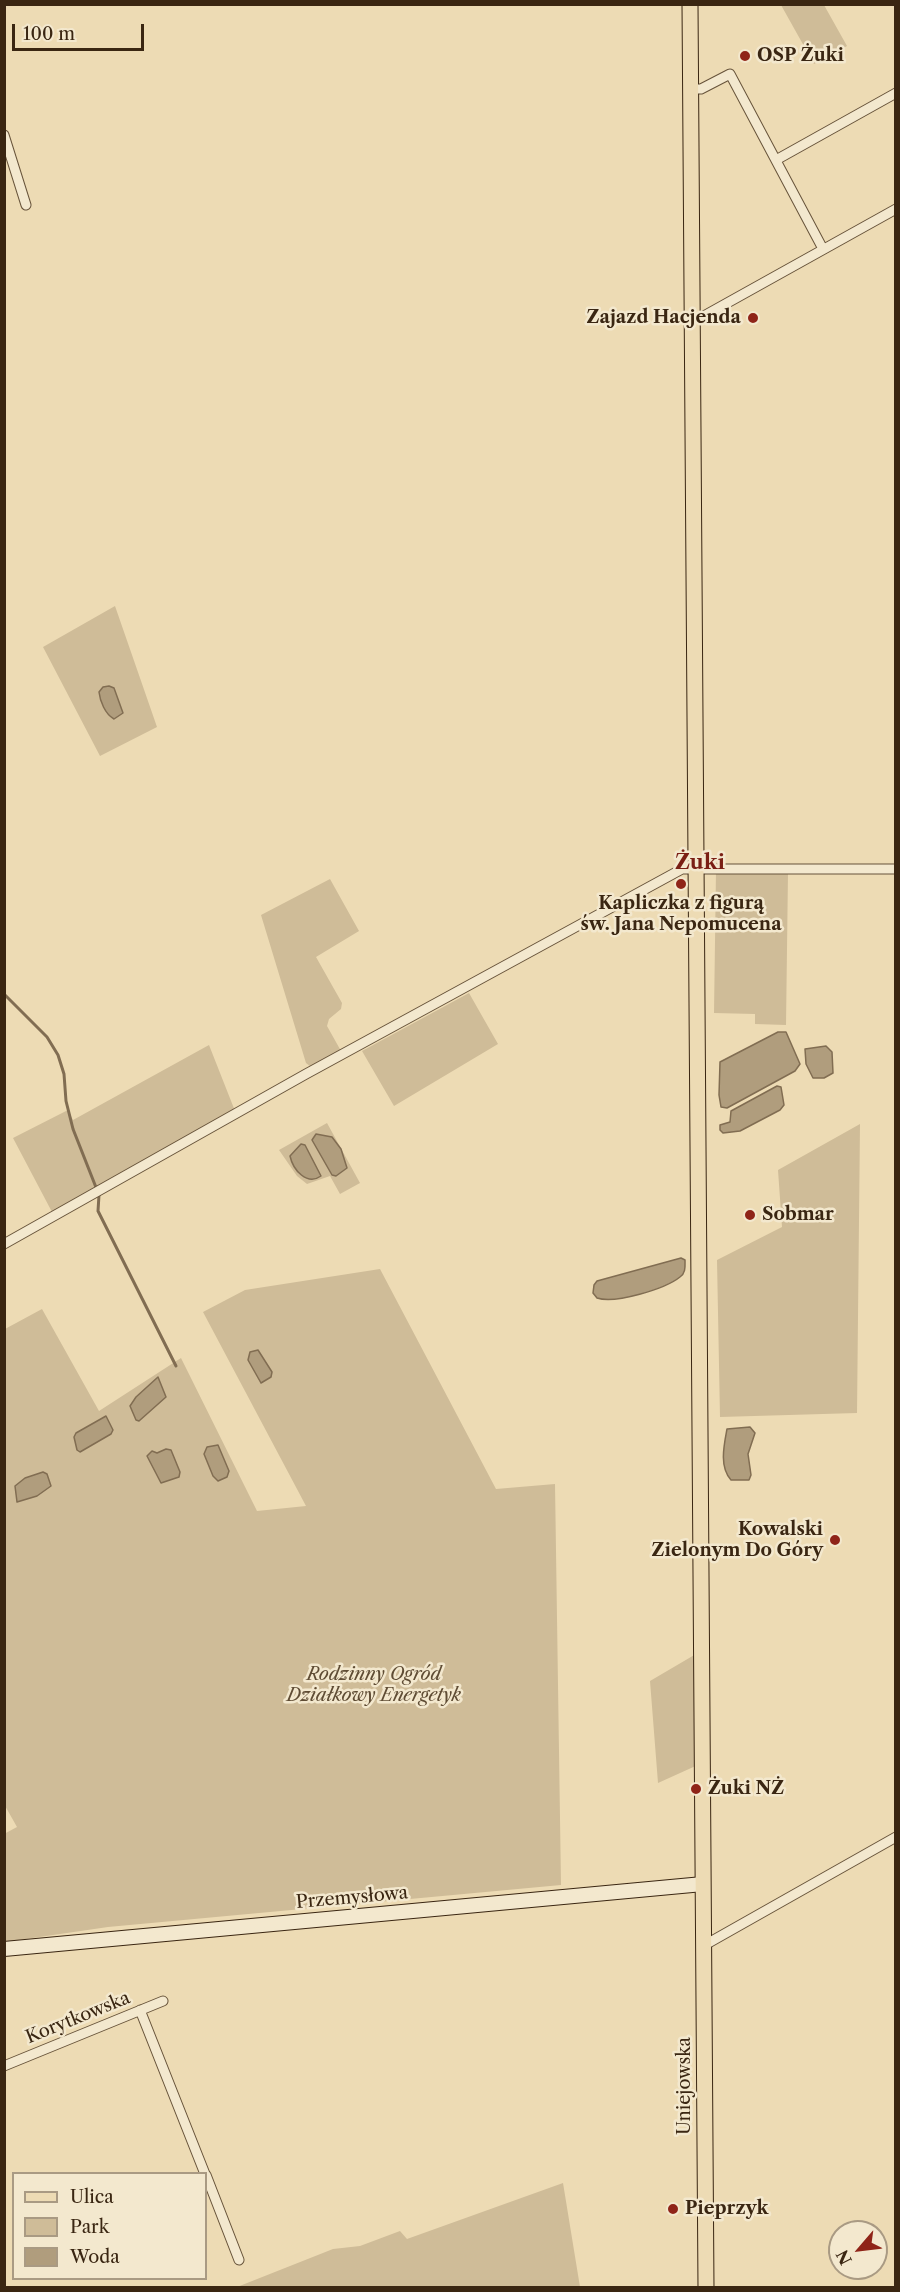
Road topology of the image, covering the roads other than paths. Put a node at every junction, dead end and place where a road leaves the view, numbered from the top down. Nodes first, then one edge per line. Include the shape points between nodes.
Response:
1 (690, 4) edge
2 (691, 89) junction
3 (896, 93) edge
4 (4, 135) edge
5 (776, 160) junction
6 (26, 205) dead end
7 (896, 209) edge
8 (823, 249) junction
9 (692, 317) junction
10 (696, 867) junction
11 (896, 870) edge
12 (4, 1244) edge
13 (896, 1837) edge
14 (703, 1884) junction
15 (703, 1946) junction
16 (4, 1949) edge
17 (164, 2001) dead end
18 (140, 2010) junction
19 (4, 2066) edge
20 (204, 2172) edge
21 (207, 2179) edge
22 (239, 2260) dead end
23 (706, 2288) edge

1 - 2 main road, Uniejowska
2 - 5 street via 701,89 730,74
2 - 9 main road, Uniejowska
3 - 5 street
4 - 6 street
5 - 8 street
7 - 8 street
8 - 9 street via 702,317
9 - 10 main road, Uniejowska
10 - 11 street
10 - 12 street via 682,869 538,946
10 - 14 main road, Uniejowska
13 - 15 street
14 - 15 main road, Uniejowska
14 - 16 main road, Przemysłowa
15 - 23 main road, Uniejowska
17 - 18 street, Korytkowska
18 - 19 street, Korytkowska
18 - 20 street
21 - 22 street

